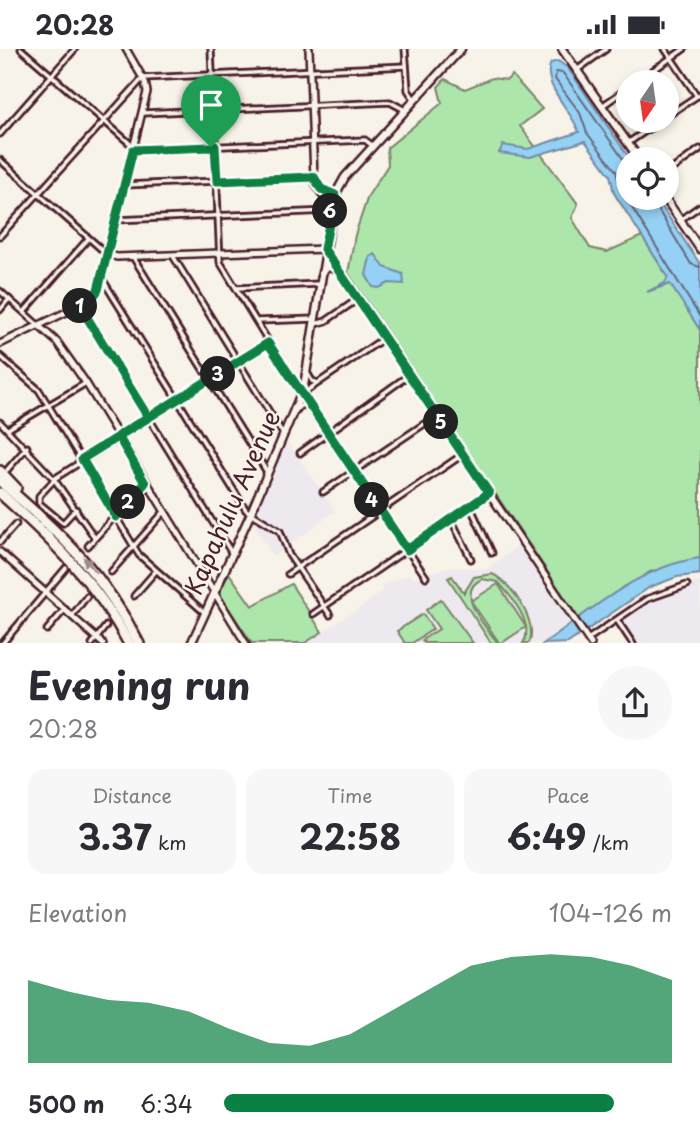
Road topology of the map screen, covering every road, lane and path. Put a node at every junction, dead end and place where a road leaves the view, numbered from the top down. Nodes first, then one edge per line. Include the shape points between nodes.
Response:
1 (21, 49) edge
2 (75, 49) edge
3 (126, 49) edge
4 (211, 49) edge
5 (309, 49) edge
6 (405, 49) edge
7 (461, 49) edge
8 (562, 49) edge
9 (606, 49) edge
10 (665, 49) edge
11 (684, 49) edge
12 (671, 58) junction
13 (406, 66) junction
14 (310, 70) junction
15 (577, 70) junction
16 (654, 70) edge
17 (212, 74) junction
18 (51, 75) junction
19 (143, 78) junction
20 (699, 95) edge
21 (616, 96) edge
22 (414, 99) junction
23 (602, 106) junction
24 (312, 107) junction
25 (679, 108) edge
26 (214, 110) junction
27 (405, 110) junction
28 (142, 113) junction
29 (103, 120) junction
30 (643, 133) edge
31 (0, 134) edge
32 (313, 142) junction
33 (628, 143) junction
34 (215, 146) junction
35 (373, 146) junction
36 (631, 147) edge
37 (134, 148) junction
38 (700, 149) edge
39 (0, 160) edge
40 (679, 164) edge
41 (217, 181) junction
42 (315, 181) junction
43 (125, 185) junction
44 (38, 194) junction
45 (335, 195) junction
46 (700, 207) edge
47 (330, 209) junction
48 (673, 210) edge
49 (218, 216) junction
50 (115, 220) junction
51 (680, 220) junction
52 (0, 236) edge
53 (88, 239) junction
54 (324, 249) junction
55 (700, 249) edge
56 (218, 253) junction
57 (107, 254) junction
58 (173, 255) junction
59 (133, 257) junction
60 (338, 269) junction
61 (321, 273) junction
62 (101, 277) junction
63 (319, 284) junction
64 (237, 288) junction
65 (0, 291) edge
66 (9, 299) junction
67 (358, 299) junction
68 (80, 306) junction
69 (0, 310) edge
70 (24, 312) junction
71 (58, 316) junction
72 (256, 321) junction
73 (314, 321) junction
74 (48, 324) junction
75 (38, 325) junction
76 (47, 333) junction
77 (384, 338) junction
78 (268, 343) junction
79 (0, 344) edge
80 (0, 356) edge
81 (238, 361) junction
82 (307, 372) junction
83 (409, 375) junction
84 (209, 379) junction
85 (86, 383) junction
86 (318, 383) junction
87 (301, 395) junction
88 (179, 398) junction
89 (49, 405) junction
90 (308, 405) junction
91 (293, 414) junction
92 (436, 416) junction
93 (148, 417) junction
94 (0, 422) edge
95 (8, 429) junction
96 (327, 433) junction
97 (285, 435) junction
98 (118, 436) junction
99 (27, 447) junction
100 (300, 453) dead end
101 (462, 455) junction
102 (82, 459) junction
103 (3, 471) edge
104 (354, 472) junction
105 (268, 474) junction
106 (54, 479) junction
107 (0, 481) edge
108 (145, 483) junction
109 (323, 492) dead end
110 (0, 493) edge
111 (489, 493) junction
112 (0, 499) edge
113 (242, 503) junction
114 (256, 503) junction
115 (470, 506) junction
116 (76, 509) junction
117 (380, 511) junction
118 (164, 512) junction
119 (250, 515) junction
120 (116, 517) junction
121 (452, 519) junction
122 (45, 521) junction
123 (16, 524) dead end
124 (49, 537) junction
125 (95, 538) junction
126 (0, 543) edge
127 (88, 545) dead end
128 (134, 545) junction
129 (407, 550) junction
130 (0, 552) edge
131 (492, 552) dead end
132 (232, 554) junction
133 (471, 559) dead end
134 (298, 567) junction
135 (66, 568) dead end
136 (110, 572) dead end
137 (155, 572) junction
138 (288, 574) dead end
139 (426, 577) dead end
140 (687, 585) dead end
141 (46, 593) junction
142 (214, 594) junction
143 (87, 596) dead end
144 (134, 596) dead end
145 (325, 606) junction
146 (65, 609) junction
147 (205, 613) junction
148 (313, 614) dead end
149 (330, 615) dead end
150 (72, 616) junction
151 (617, 620) junction
152 (106, 626) dead end
153 (47, 630) dead end
154 (97, 638) junction
155 (588, 639) edge
156 (2, 643) edge
157 (92, 643) edge
158 (103, 643) edge
159 (129, 643) edge
160 (139, 643) edge
161 (191, 643) edge
162 (246, 643) edge
163 (633, 643) edge

1 - 18 street
2 - 18 street
3 - 19 street
4 - 17 street
5 - 14 street
6 - 13 street
7 - 22 main road, Kapahulu Avenue
8 - 15 main road
9 - 15 street
10 - 12 street
11 - 12 street
12 - 16 street
12 - 20 street
13 - 14 street
13 - 22 street via 408,90
14 - 17 street
14 - 24 street
15 - 23 main road
17 - 19 street
17 - 26 street
18 - 29 street
18 - 31 street
19 - 28 street via 147,92
19 - 29 street
20 - 25 street
21 - 23 street
22 - 27 main road, Kapahulu Avenue
23 - 33 main road
24 - 26 street
24 - 27 street via 390,102
24 - 32 street
26 - 28 street
26 - 34 street
27 - 35 main road, Kapahulu Avenue
28 - 37 street
29 - 37 street
29 - 44 street
30 - 33 street
32 - 34 street
32 - 35 street via 365,141
32 - 42 street
33 - 36 main road
34 - 37 street
34 - 41 street
35 - 45 main road, Kapahulu Avenue
37 - 43 street
38 - 40 street
39 - 44 street
41 - 42 street
41 - 43 street
41 - 49 street
42 - 45 street
42 - 47 main road
43 - 50 street
44 - 52 street
44 - 53 street
45 - 47 main road, Kapahulu Avenue
46 - 51 street
47 - 49 street
47 - 54 main road, Kapahulu Avenue
48 - 51 main road
49 - 50 street
49 - 56 street
50 - 57 street
51 - 55 main road
53 - 57 street
53 - 70 street
54 - 56 street
54 - 60 street
54 - 61 main road, Kapahulu Avenue
56 - 58 street
56 - 64 street
57 - 59 street
57 - 62 street
58 - 59 street
58 - 81 street
59 - 84 street
60 - 61 main road via 327,267
60 - 67 street
61 - 63 main road, Kapahulu Avenue
62 - 68 street via 95,296
62 - 88 street
63 - 64 street
63 - 73 main road, Kapahulu Avenue
64 - 72 street
65 - 66 street
66 - 69 street
66 - 70 street
67 - 73 street via 326,321
67 - 77 street
68 - 71 street
68 - 93 street
70 - 75 street
71 - 74 street
71 - 75 street
72 - 73 street
72 - 78 street
73 - 82 main road, Kapahulu Avenue
74 - 75 street
74 - 76 street
75 - 76 street
75 - 79 street
76 - 85 street
77 - 83 street
77 - 86 street
78 - 81 street
78 - 87 street
80 - 89 street via 39,390
81 - 84 street
81 - 97 street
82 - 86 street
82 - 87 main road, Kapahulu Avenue
83 - 92 street
83 - 96 street
84 - 88 street
84 - 105 street
85 - 89 street
85 - 98 street
86 - 87 street
87 - 90 street
87 - 91 main road, Kapahulu Avenue
88 - 93 street
88 - 113 street
89 - 95 street
89 - 102 street
90 - 91 street
90 - 96 street
91 - 97 main road, Kapahulu Avenue
92 - 101 street
92 - 104 street
93 - 98 street
93 - 132 street
94 - 95 street
95 - 99 street
96 - 100 street
96 - 104 street
97 - 105 main road, Kapahulu Avenue
98 - 102 street
98 - 108 street
99 - 103 street
99 - 106 street
101 - 111 street
101 - 117 street
102 - 106 street
102 - 120 street
103 - 122 highway
104 - 109 street
104 - 117 street
105 - 114 main road, Kapahulu Avenue
106 - 116 street
106 - 116 street via 38,500 63,523
107 - 122 highway
108 - 118 street
108 - 120 street
110 - 124 highway
111 - 115 street
111 - 155 street
112 - 124 highway
113 - 114 street
113 - 119 street
114 - 119 main road, Kapahulu Avenue
115 - 121 street
115 - 131 street
116 - 125 street
117 - 129 street
117 - 134 street
118 - 128 street
118 - 142 street
119 - 132 main road, Kapahulu Avenue
119 - 134 street via 280,531
120 - 125 street
120 - 128 street
121 - 129 street
121 - 133 street
160 -> 122 highway via 99,576
123 - 126 street
124 - 159 highway via 96,589
125 - 127 street
128 - 136 street
128 - 137 street
129 - 139 street
129 - 145 street
130 - 141 street
132 - 142 main road, Kapahulu Avenue
134 - 138 street
134 - 145 street
135 - 141 street
137 - 144 street
137 - 147 street
140 - 151 street via 662,592
141 - 146 street
141 - 156 street
142 - 147 main road, Kapahulu Avenue
142 - 162 street
143 - 150 street
145 - 148 street
145 - 149 street
146 - 150 street
146 - 153 street
147 - 161 main road, Kapahulu Avenue
150 - 154 street
151 - 155 street
151 - 163 street
152 - 154 street
154 - 157 street
154 - 158 street

